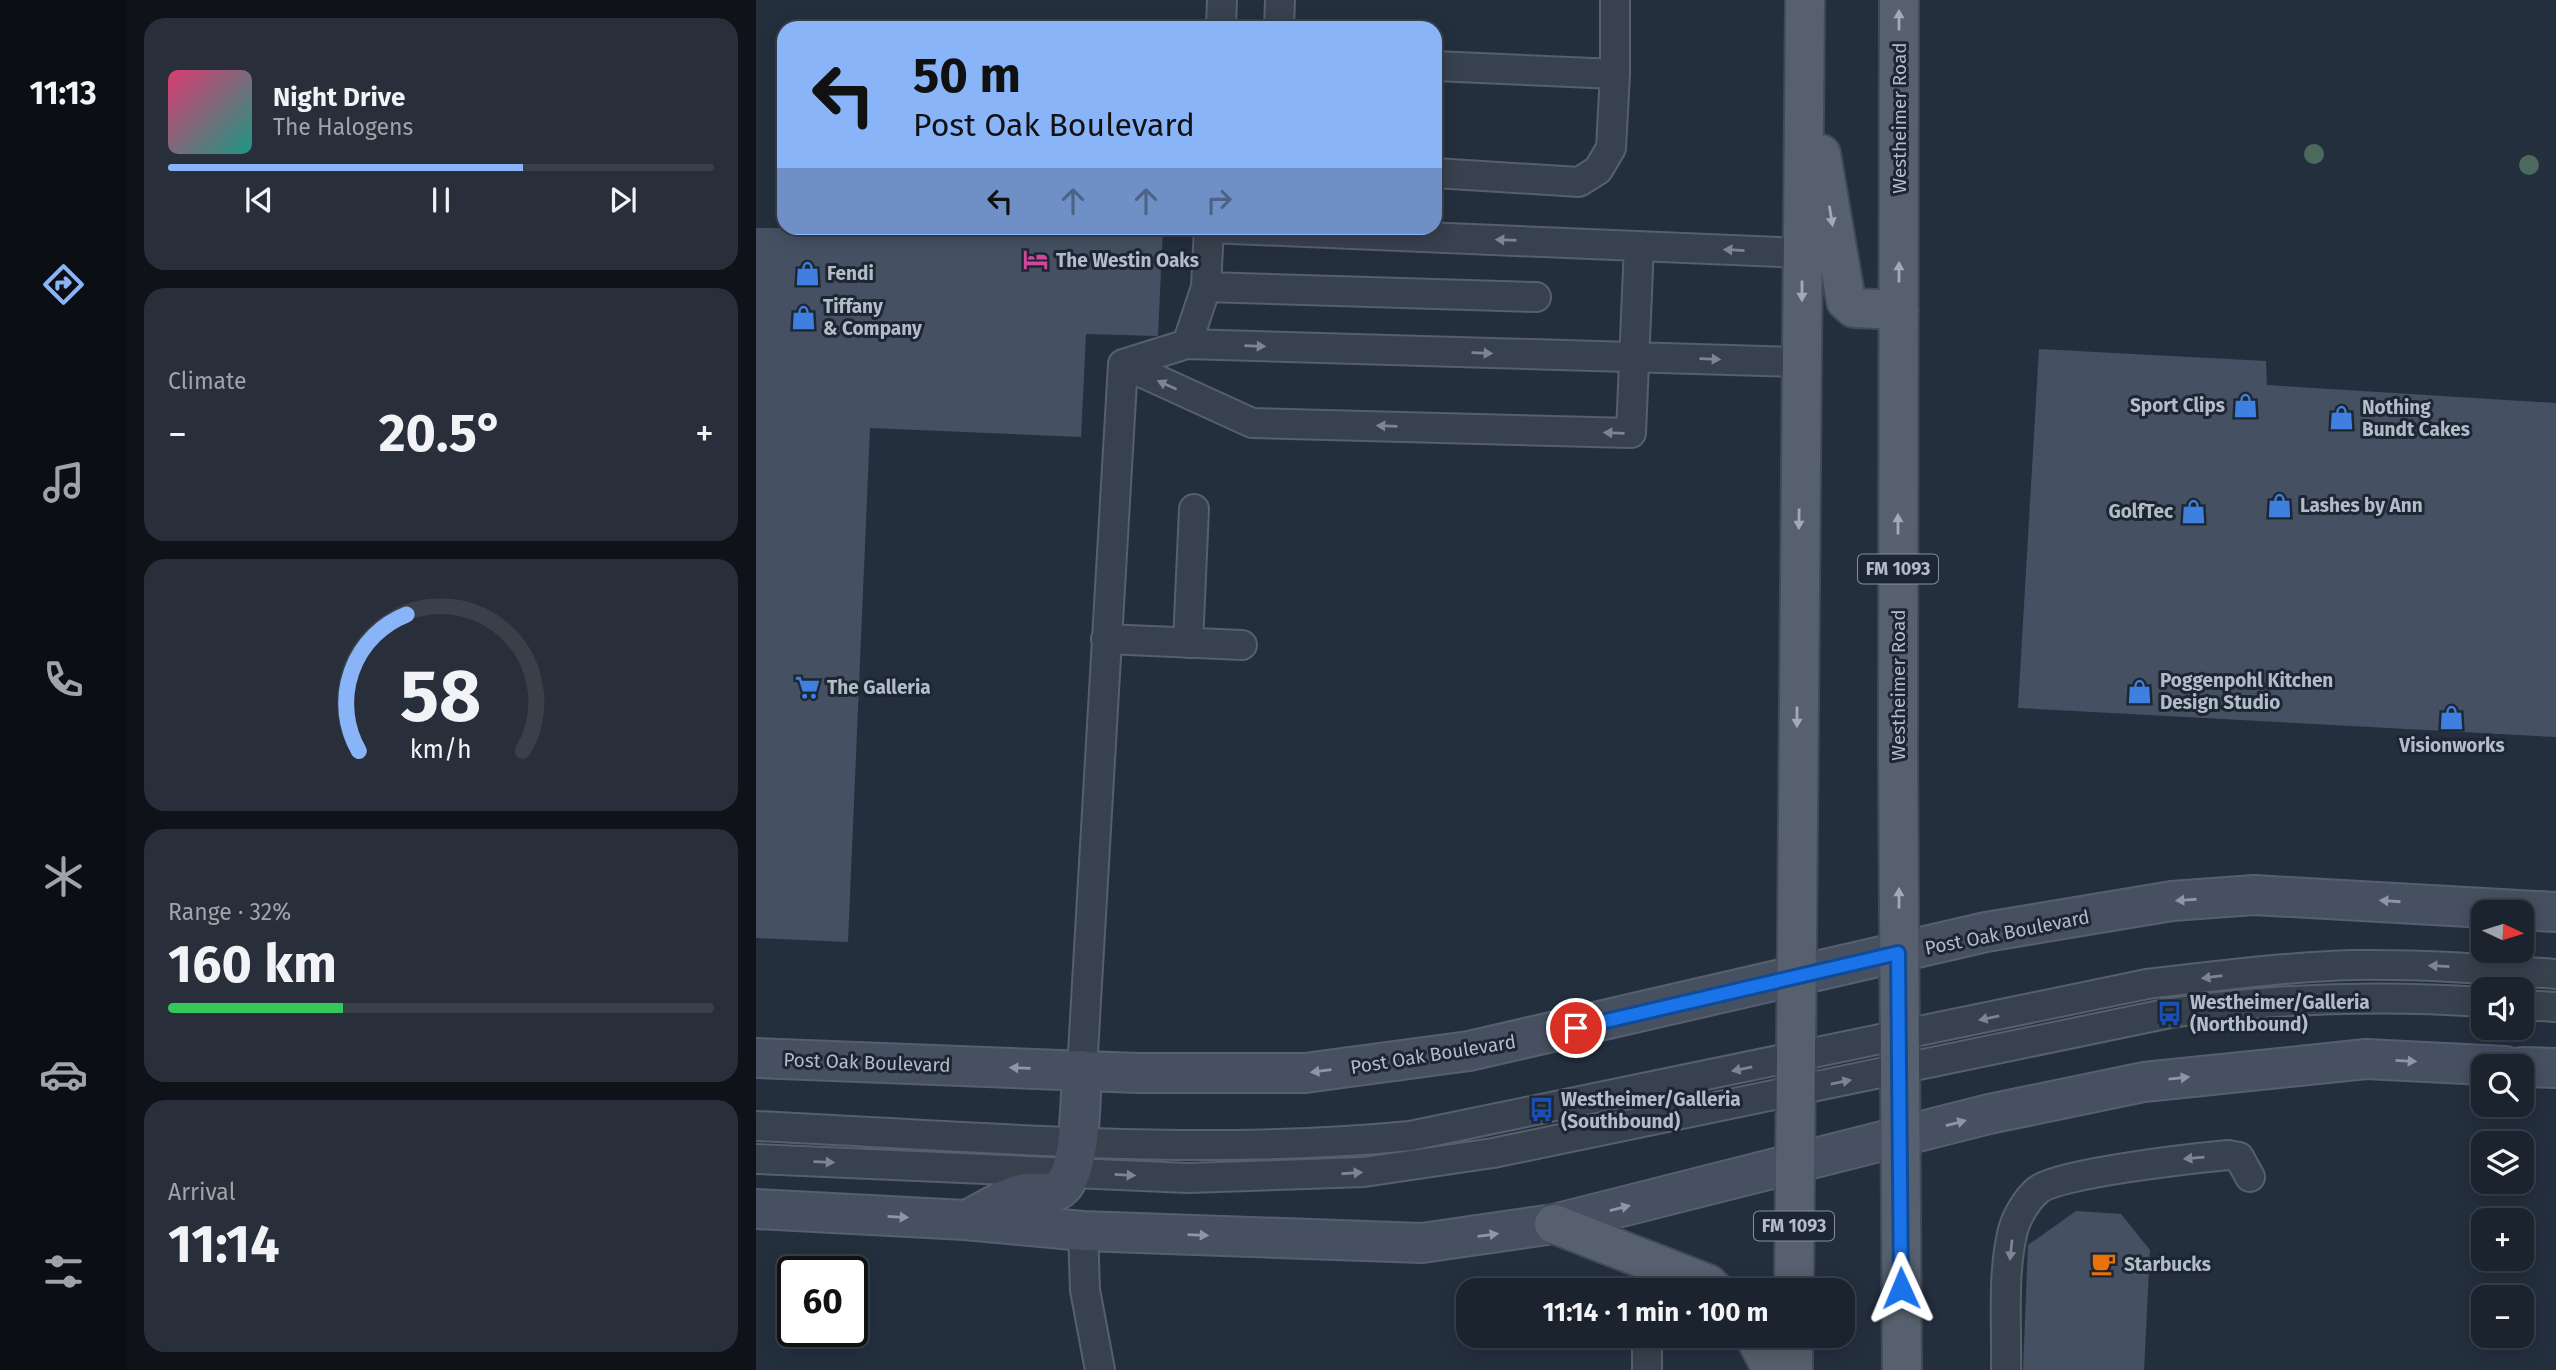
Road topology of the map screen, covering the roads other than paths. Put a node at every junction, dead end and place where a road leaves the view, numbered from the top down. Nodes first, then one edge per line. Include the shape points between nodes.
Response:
1 (1222, 0) edge
2 (1280, 0) edge
3 (1615, 0) edge
4 (1805, 0) edge
5 (1899, 0) edge
6 (1220, 21) edge
7 (1279, 21) edge
8 (1804, 52) junction
9 (1442, 66) edge
10 (1615, 74) junction
11 (1442, 173) edge
12 (1209, 235) edge
13 (1376, 235) edge
14 (1639, 246) junction
15 (1802, 253) junction
16 (1206, 287) junction
17 (1536, 297) dead end
18 (1899, 310) junction
19 (1187, 344) junction
20 (1634, 357) junction
21 (1801, 362) junction
22 (1123, 364) junction
23 (1194, 509) dead end
24 (1107, 639) junction
25 (1188, 643) junction
26 (1242, 645) dead end
27 (2556, 912) edge
28 (1898, 953) junction
29 (2556, 974) edge
30 (1796, 975) junction
31 (2471, 1001) edge
32 (2534, 1005) edge
33 (2556, 1007) edge
34 (1899, 1053) junction
35 (756, 1058) edge
36 (2471, 1064) edge
37 (2534, 1067) edge
38 (2556, 1068) edge
39 (1082, 1070) junction
40 (1795, 1075) junction
41 (756, 1126) edge
42 (1900, 1138) junction
43 (1073, 1156) junction
44 (756, 1159) edge
45 (1795, 1163) junction
46 (2249, 1177) dead end
47 (756, 1209) edge
48 (965, 1220) junction
49 (1554, 1224) junction
50 (1083, 1231) junction
51 (1693, 1278) edge
52 (1794, 1278) edge
53 (1647, 1348) edge
54 (1761, 1348) edge
55 (1793, 1348) edge
56 (1100, 1370) edge
57 (1647, 1370) edge
58 (1773, 1370) edge
59 (1793, 1370) edge
60 (1902, 1370) edge
61 (2006, 1370) edge

1 - 6 lane
2 - 7 lane
3 - 10 lane
4 - 8 main road, FM 1093
18 -> 5 main road, Westheimer Road / FM 1093
8 - 15 main road, FM 1093
8 -> 18 main road via 1846,301 1854,308
9 - 10 lane
10 - 11 lane via 1611,148 1598,170 1580,182
12 - 16 lane
14 -> 13 lane
15 -> 14 lane
14 - 20 lane
15 -> 21 main road, FM 1093
16 - 17 lane
16 - 19 lane
28 -> 18 main road, Westheimer Road / FM 1093
19 -> 20 lane
19 - 22 lane
20 -> 21 lane
20 -> 22 lane via 1631,433 1252,423
21 -> 30 main road, FM 1093
22 - 24 lane
23 - 25 lane
24 - 25 lane
24 - 39 lane
25 - 26 lane
27 -> 28 main road, Post Oak Boulevard via 2254,895 2172,901 1986,932
28 - 30 main road, Post Oak Boulevard
28 - 34 main road, Westheimer Road / FM 1093
29 -> 34 lane via 2352,965 2147,984
30 -> 39 main road, Post Oak Boulevard via 1551,1034 1387,1064 1226,1075
30 - 40 main road, FM 1093
31 - 34 lane via 2398,997 2244,1003
32 - 33 lane
34 - 40 lane
34 - 42 main road, Westheimer Road / FM 1093
39 -> 35 main road, Post Oak Boulevard
42 -> 36 main road via 2144,1082 2367,1059
37 - 38 main road
39 - 43 main road
40 - 43 lane via 1410,1136
40 - 45 main road, FM 1093
41 - 43 lane
42 - 45 main road
42 - 60 main road, Westheimer Road / FM 1093
44 -> 43 lane
43 - 48 main road via 1062,1187 1048,1194 1026,1193
49 -> 45 main road
45 - 52 main road, FM 1093
46 -> 61 lane via 2239,1157 2228,1155 2155,1163 2040,1188 2013,1230
47 -> 48 main road
48 - 50 main road
50 -> 49 main road via 1422,1243
49 - 51 main road
50 - 56 lane via 1086,1290
53 - 57 lane
54 - 58 main road
55 - 59 main road

